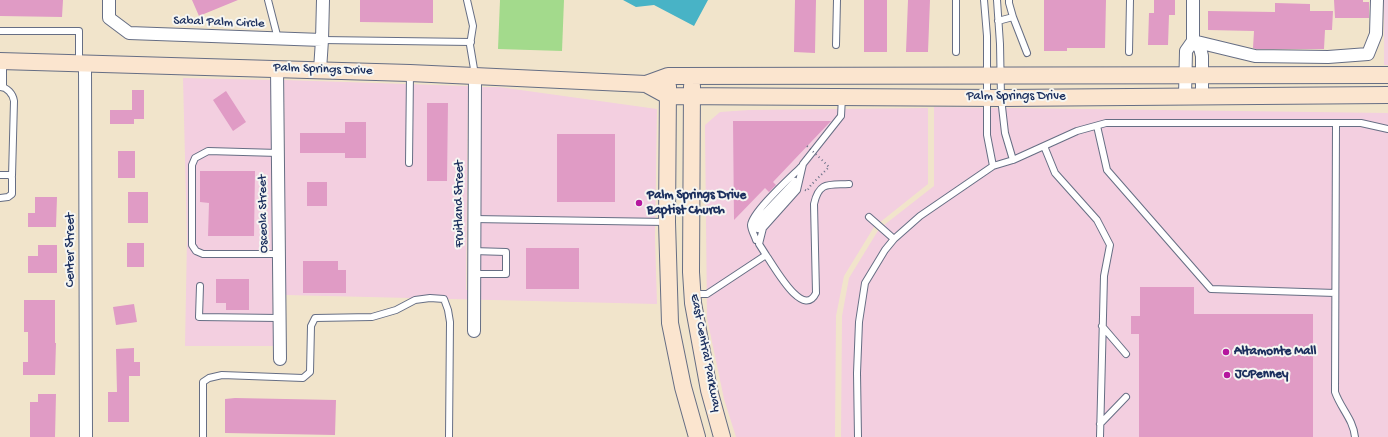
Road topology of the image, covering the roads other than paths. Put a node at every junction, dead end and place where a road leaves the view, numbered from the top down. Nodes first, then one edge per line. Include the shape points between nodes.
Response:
1 (109, 0) edge
2 (268, 0) edge
3 (323, 0) edge
4 (467, 0) edge
5 (837, 0) edge
6 (956, 0) edge
7 (984, 0) edge
8 (996, 0) edge
9 (1010, 0) edge
10 (1130, 0) edge
11 (1193, 0) edge
12 (1377, 0) edge
13 (1013, 17) junction
14 (999, 24) junction
15 (987, 28) junction
16 (0, 31) edge
17 (278, 38) junction
18 (322, 40) junction
19 (1193, 41) junction
20 (471, 42) junction
21 (836, 45) dead end
22 (956, 52) dead end
23 (1129, 52) dead end
24 (1027, 53) dead end
25 (1, 61) edge
26 (82, 63) junction
27 (277, 69) junction
28 (320, 70) junction
29 (410, 73) junction
30 (1388, 74) edge
31 (1185, 75) junction
32 (1203, 75) junction
33 (475, 76) junction
34 (668, 76) junction
35 (692, 77) junction
36 (994, 77) junction
37 (646, 84) junction
38 (2, 87) edge
39 (1388, 94) edge
40 (668, 96) junction
41 (692, 96) junction
42 (1185, 96) junction
43 (1202, 96) junction
44 (842, 97) junction
45 (994, 98) junction
46 (1336, 123) junction
47 (1097, 126) junction
48 (1388, 129) edge
49 (1044, 146) junction
50 (278, 152) junction
51 (1013, 160) junction
52 (408, 163) dead end
53 (803, 164) junction
54 (993, 166) junction
55 (0, 175) edge
56 (800, 175) junction
57 (12, 176) junction
58 (849, 184) dead end
59 (0, 198) edge
60 (869, 217) dead end
61 (473, 219) junction
62 (667, 222) junction
63 (756, 239) junction
64 (894, 239) junction
65 (473, 251) junction
66 (279, 254) junction
67 (766, 255) junction
68 (474, 274) junction
69 (200, 286) dead end
70 (1335, 292) junction
71 (693, 294) junction
72 (280, 318) junction
73 (1102, 326) junction
74 (474, 331) dead end
75 (1126, 354) dead end
76 (280, 359) dead end
77 (1126, 396) dead end
78 (1100, 424) junction
79 (86, 437) edge
80 (203, 437) edge
81 (449, 437) edge
82 (697, 437) edge
83 (722, 437) edge
84 (858, 437) edge
85 (1100, 437) edge
86 (1355, 437) edge

1 - 17 street, Sabal Palm Circle via 109,18 129,34
2 - 17 lane
3 - 18 street
4 - 20 lane via 472,26
5 - 21 lane
6 - 22 lane
7 - 15 lane
8 - 14 lane
9 - 13 lane
10 - 23 lane
11 - 19 street
12 - 19 street via 1376,34 1368,54 1328,57 1255,56
13 - 14 lane
13 - 24 lane
14 - 15 lane
14 - 36 lane
15 - 36 lane
16 - 26 lane via 79,31
17 - 18 street, Sabal Palm Circle
18 - 20 lane
18 - 28 street
19 - 31 street via 1186,51
19 - 32 street via 1200,48
20 - 33 lane
25 - 26 main road, Palm Springs Drive
25 - 38 lane
26 - 27 main road, Palm Springs Drive
26 - 79 street, Center Street
27 - 28 main road, Palm Springs Drive
27 - 50 street, Osceola Street
28 - 29 main road, Palm Springs Drive
29 - 33 main road, Palm Springs Drive
29 - 52 lane
30 - 32 main road, Palm Springs Drive
31 - 32 main road, Palm Springs Drive
31 - 36 main road, Palm Springs Drive
31 - 42 street
32 - 43 street
33 - 37 main road, Palm Springs Drive
33 - 61 street, Fruitland Street
34 - 35 main road, Palm Springs Drive
34 - 37 main road, Palm Springs Drive
34 - 40 main road, East Central Parkway
35 - 36 main road, Palm Springs Drive
35 - 41 main road, East Central Parkway
36 - 45 lane
36 - 45 lane
37 - 40 main road, Palm Springs Drive
38 - 57 lane via 10,92 14,101
39 - 43 main road, Palm Springs Drive
40 - 41 main road, Palm Springs Drive
40 - 62 main road, East Central Parkway
41 - 44 main road, Palm Springs Drive
41 - 71 main road, East Central Parkway
42 - 43 main road, Palm Springs Drive
42 - 45 main road, Palm Springs Drive
44 - 45 main road, Palm Springs Drive
44 - 53 lane via 841,116
45 - 51 lane
45 - 54 lane via 987,135
46 - 47 lane via 1106,123
46 - 48 lane via 1361,123
46 - 70 lane
47 - 49 lane via 1078,131
47 - 70 lane via 1107,170 1211,289
49 - 51 lane
49 - 73 lane via 1055,173 1097,220 1110,245 1104,276
50 - 66 street, Osceola Street
50 - 66 lane via 208,151 195,158 192,165 192,245 196,251 203,254
51 - 54 lane
53 - 56 lane
53 - 63 lane via 756,214 751,226
54 - 64 lane via 920,216
55 - 57 lane
56 - 63 lane via 797,190
56 - 63 lane via 757,221
57 - 59 lane via 12,194 8,198
58 - 67 lane via 825,185 816,195 814,298 807,301 795,295
60 - 64 lane
61 - 62 lane
61 - 65 street, Fruitland Street
62 - 82 main road, East Central Parkway via 670,323 683,387
63 - 67 lane
64 - 84 lane via 865,283 859,322
65 - 68 street, Fruitland Street
65 - 68 lane via 506,252 506,274
66 - 72 street, Osceola Street
67 - 71 lane via 707,294
68 - 74 street, Fruitland Street
69 - 72 lane via 199,316
70 - 86 lane via 1335,392 1338,402 1354,427
71 - 83 main road, East Central Parkway via 709,390
72 - 76 street, Osceola Street
73 - 75 lane
73 - 78 lane
77 - 78 lane
78 - 85 lane
80 - 81 lane via 203,382 209,378 222,375 303,378 310,372 311,326 315,318 372,316 396,310 415,300 430,298 444,300 450,322

